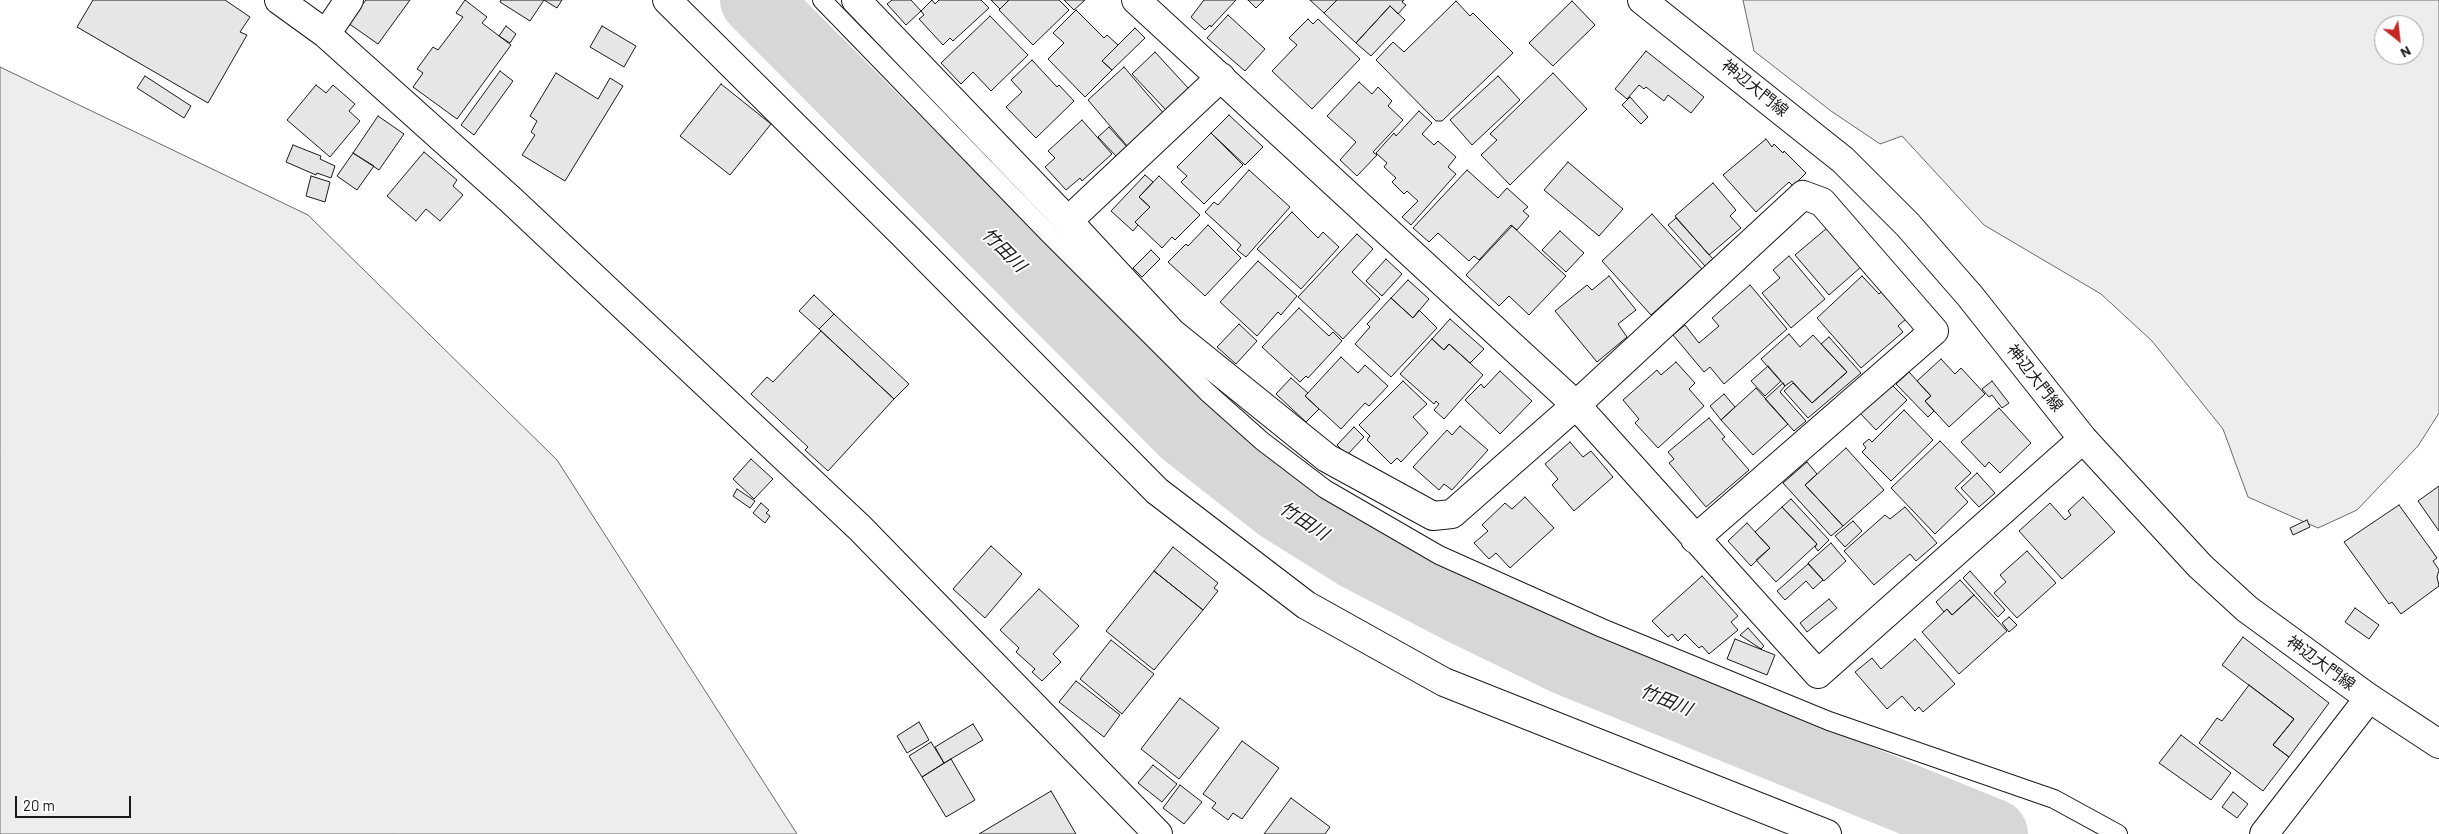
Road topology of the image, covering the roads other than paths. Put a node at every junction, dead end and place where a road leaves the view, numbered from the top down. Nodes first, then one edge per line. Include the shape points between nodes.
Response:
1 (279, 0) edge
2 (349, 0) edge
3 (667, 0) edge
4 (822, 0) edge
5 (856, 0) edge
6 (1136, 0) edge
7 (1642, 0) edge
8 (326, 34) junction
9 (1221, 77) junction
10 (1068, 220) junction
11 (1576, 405) junction
12 (2083, 439) junction
13 (1695, 538) junction
14 (2369, 698) junction
15 (2439, 744) edge
16 (1158, 834) edge
17 (1827, 834) edge
18 (2118, 834) edge
19 (2264, 834) edge

1 - 8 street
2 - 8 street
3 - 17 street via 1157,491 1306,605 1444,682
4 - 18 lane via 1208,392 1262,441 1325,489 1439,555 1602,628 1830,721 2054,799
5 - 10 street
6 - 9 street
7 - 12 street, 神辺大門線 via 1843,160 1908,225 1970,296
8 - 16 street via 511,200 860,528
9 - 10 street
9 - 11 street
10 - 11 street via 1172,333 1311,446 1433,516 1452,514
11 - 13 street
11 - 13 street via 1803,195 1822,202 1934,331
12 - 13 street via 1818,674
12 - 14 street, 神辺大門線 via 2207,572 2247,609
14 - 15 street, 神辺大門線
14 - 19 street

